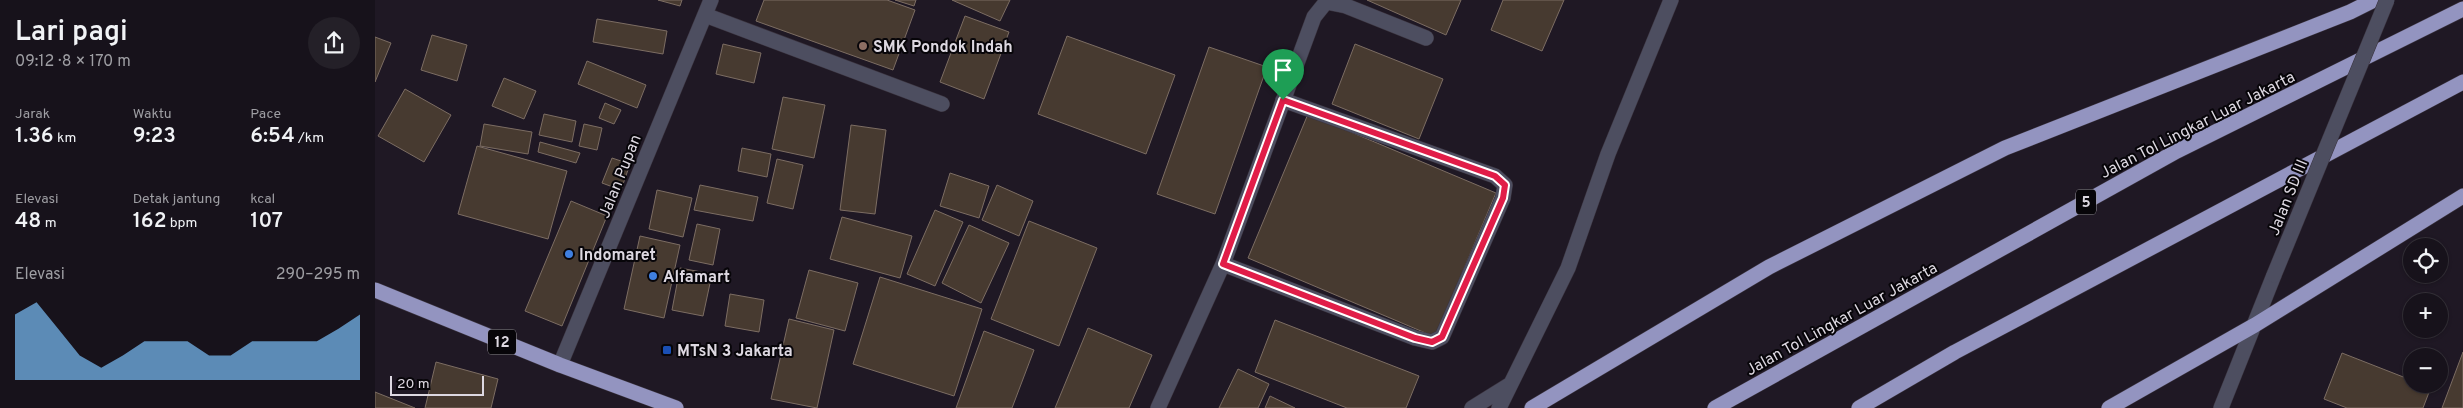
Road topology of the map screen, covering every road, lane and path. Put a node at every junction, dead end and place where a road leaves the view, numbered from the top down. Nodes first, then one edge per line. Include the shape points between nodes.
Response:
1 (711, 0) edge
2 (1671, 0) edge
3 (2374, 0) edge
4 (2387, 0) edge
5 (2463, 9) edge
6 (705, 15) junction
7 (1426, 38) dead end
8 (2463, 82) edge
9 (1283, 100) junction
10 (942, 104) dead end
11 (2463, 196) edge
12 (1223, 264) junction
13 (375, 290) edge
14 (2255, 325) junction
15 (560, 365) junction
16 (1511, 385) junction
17 (676, 408) edge
18 (1158, 408) edge
19 (1472, 408) edge
20 (1499, 408) edge
21 (1532, 408) edge
22 (1715, 408) edge
23 (1859, 408) edge
24 (2109, 408) edge
25 (2221, 408) edge

1 - 6 street, Jalan Pupan
2 - 16 street via 1608,154 1568,268
3 - 21 highway via 2005,148 1769,267
4 - 14 street, Jalan SD III, bridge
5 - 22 highway, Jalan Tol Lingkar Luar Jakarta / 5 via 2177,151
6 - 10 street
6 - 15 street, Jalan Pupan
7 - 9 street via 1346,6 1327,2 1314,17
8 - 23 highway via 1955,352
9 - 12 street
9 - 12 street via 1495,176 1505,185 1503,198 1442,337 1432,342
11 - 14 highway
12 - 18 street
13 - 15 highway, 12
14 - 24 highway
14 - 25 street, Jalan SD III
15 - 17 highway, 12
16 - 19 street
16 - 20 street

